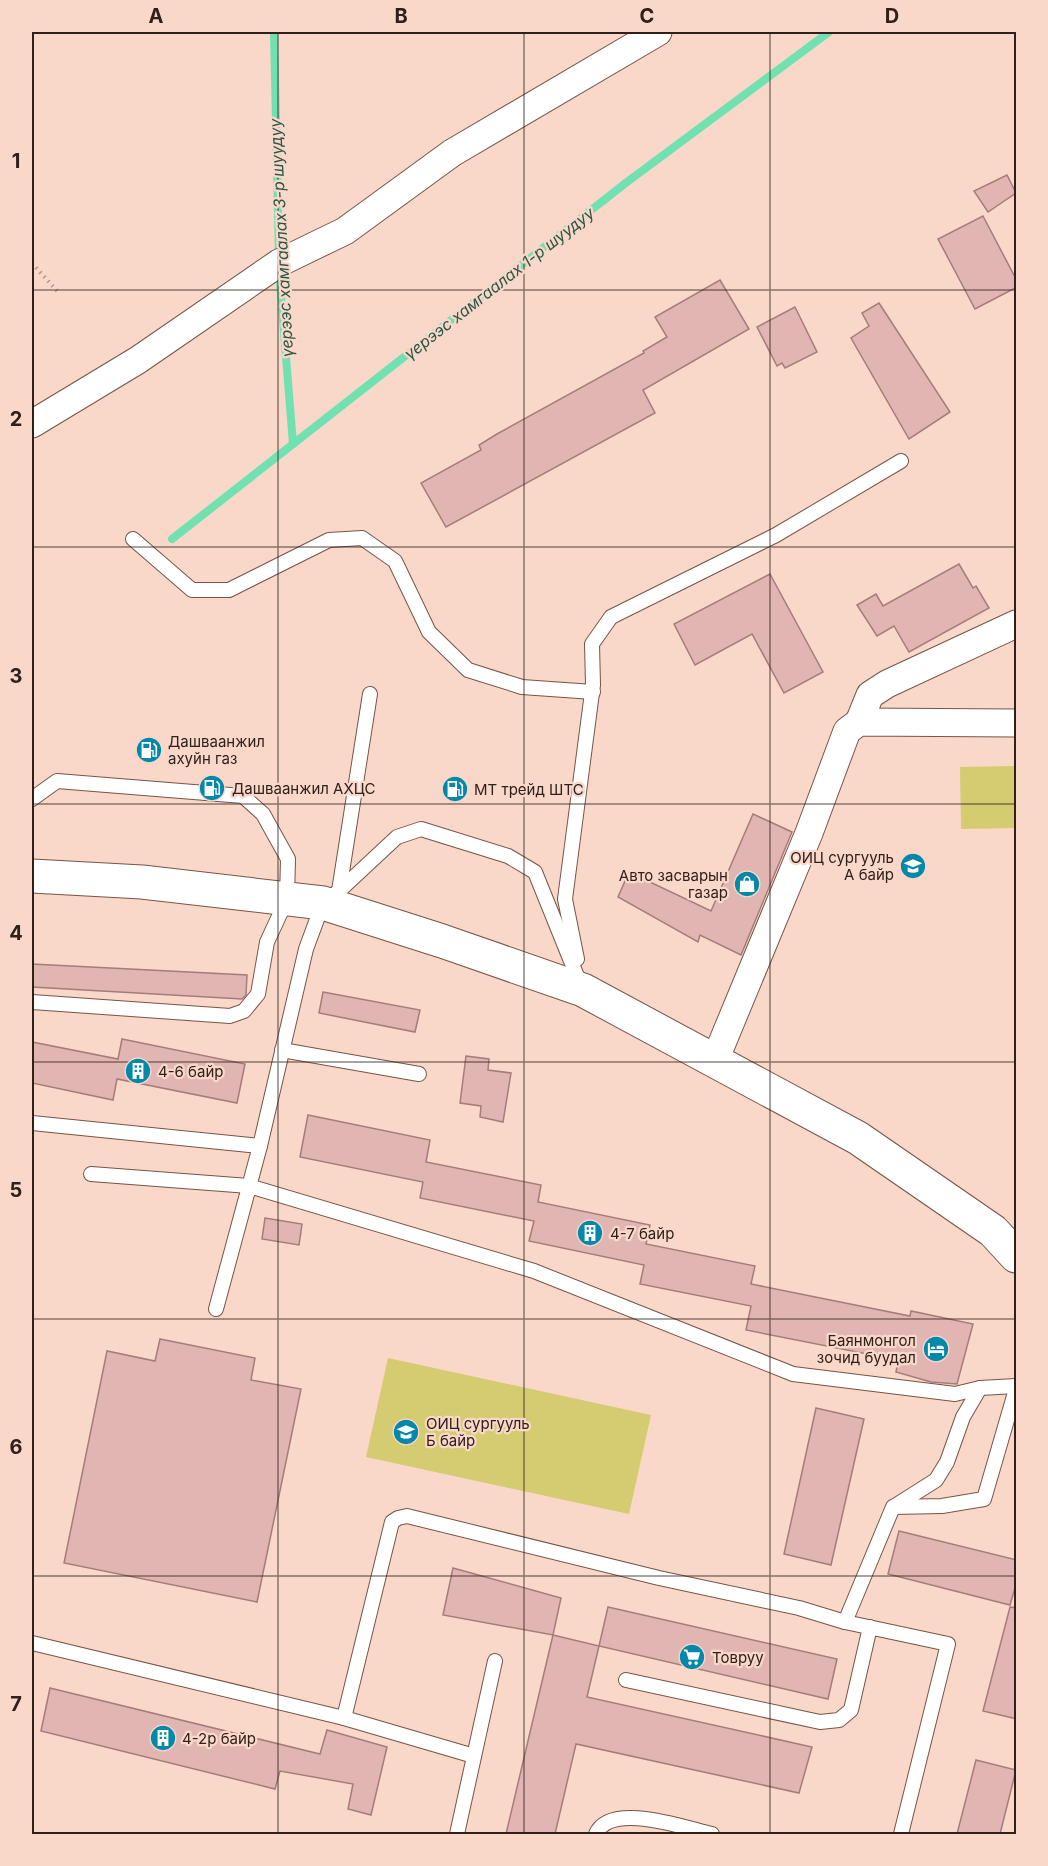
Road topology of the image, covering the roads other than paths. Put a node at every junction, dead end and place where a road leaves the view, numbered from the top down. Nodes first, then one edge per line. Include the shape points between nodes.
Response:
1 (658, 32) edge
2 (32, 424) edge
3 (901, 461) dead end
4 (132, 539) dead end
5 (1017, 624) edge
6 (592, 692) junction
7 (370, 694) dead end
8 (859, 722) junction
9 (1017, 723) edge
10 (32, 800) edge
11 (32, 876) edge
12 (331, 897) junction
13 (287, 899) junction
14 (583, 990) junction
15 (32, 1002) edge
16 (282, 1050) junction
17 (715, 1060) junction
18 (419, 1074) dead end
19 (32, 1123) edge
20 (260, 1146) junction
21 (92, 1174) dead end
22 (249, 1186) junction
23 (1017, 1256) edge
24 (216, 1309) dead end
25 (980, 1388) junction
26 (1017, 1388) edge
27 (893, 1507) junction
28 (845, 1622) junction
29 (870, 1627) junction
30 (32, 1643) edge
31 (495, 1661) dead end
32 (626, 1680) dead end
33 (344, 1718) junction
34 (474, 1756) junction
35 (457, 1834) edge
36 (596, 1834) edge
37 (712, 1834) edge
38 (901, 1834) edge

1 - 2 street via 452,153 345,231 279,263 138,360
3 - 6 lane via 777,536 611,617 592,644
4 - 6 lane via 192,590 229,590 329,540 362,538 395,561 429,632 468,670 522,687
5 - 8 street via 886,684 870,695
6 - 14 lane via 565,899
7 - 12 lane
8 - 9 street
8 - 17 street via 847,731
10 - 13 lane via 57,781 243,796 263,814 288,859
11 - 13 street via 142,882
12 - 13 street
12 - 14 street
12 - 14 lane via 397,837 422,829 508,856 535,872
12 - 16 lane via 306,949
13 - 15 lane via 267,942 258,994 244,1011 230,1016
14 - 17 street
16 - 18 lane
16 - 20 lane
17 - 23 street via 858,1138 993,1231
19 - 20 lane
20 - 22 lane
21 - 22 lane
22 - 24 lane
22 - 25 lane via 534,1271 793,1374 955,1394
25 - 26 lane
25 - 27 lane via 963,1416 936,1480
26 - 27 lane via 984,1499 942,1506
27 - 28 lane
28 - 29 lane
28 - 33 lane via 406,1516 392,1522
29 - 32 lane via 851,1710 839,1720 820,1722
29 - 38 lane via 948,1644
30 - 33 lane
31 - 34 lane
33 - 34 lane
34 - 35 lane
36 - 37 lane via 609,1820 637,1818

